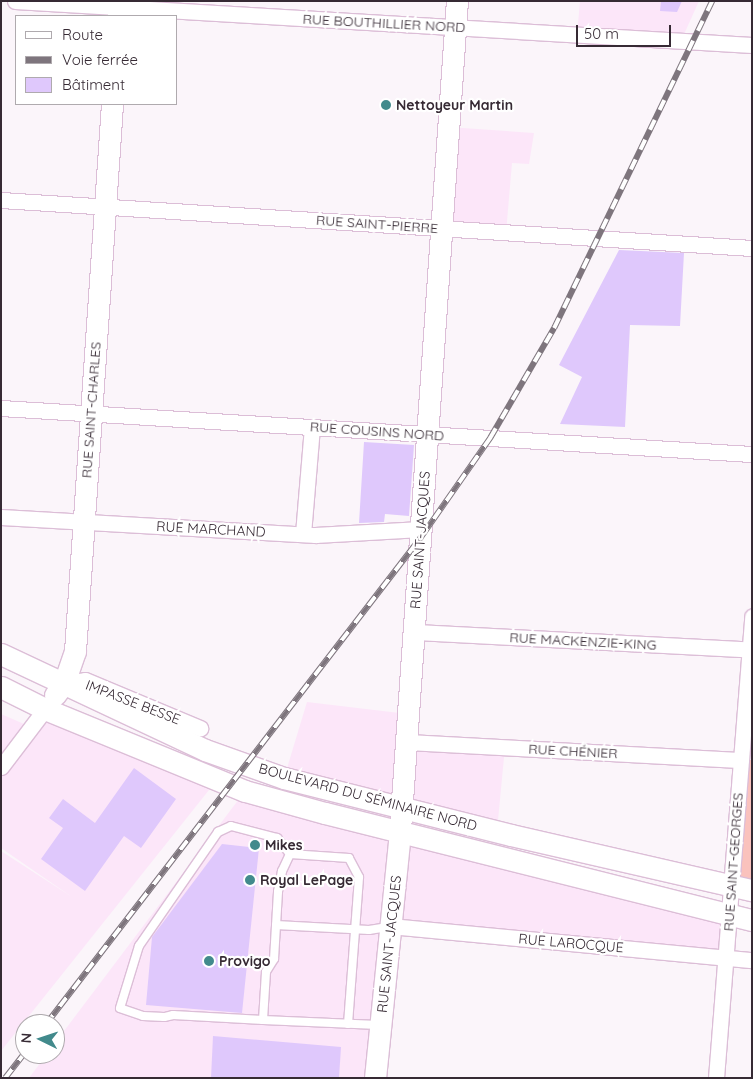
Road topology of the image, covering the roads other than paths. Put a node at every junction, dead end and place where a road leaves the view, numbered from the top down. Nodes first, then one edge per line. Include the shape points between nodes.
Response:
1 (16, 1) edge
2 (457, 1) edge
3 (119, 8) edge
4 (455, 28) junction
5 (752, 45) edge
6 (112, 105) edge
7 (1, 200) edge
8 (105, 207) junction
9 (442, 228) junction
10 (752, 248) edge
11 (1, 408) edge
12 (91, 413) junction
13 (312, 427) junction
14 (428, 434) junction
15 (752, 454) edge
16 (1, 516) edge
17 (84, 522) junction
18 (421, 529) junction
19 (303, 534) junction
20 (752, 616) edge
21 (414, 632) junction
22 (750, 650) edge
23 (1, 654) edge
24 (64, 683) junction
25 (1, 688) edge
26 (44, 709) junction
27 (200, 728) dead end
28 (406, 742) junction
29 (741, 760) junction
30 (1, 767) edge
31 (402, 808) junction
32 (400, 830) junction
33 (290, 854) junction
34 (731, 885) junction
35 (752, 890) edge
36 (728, 914) junction
37 (752, 920) edge
38 (276, 925) junction
39 (390, 926) junction
40 (355, 928) junction
41 (725, 957) junction
42 (752, 960) edge
43 (263, 1020) junction
44 (348, 1024) junction
45 (380, 1025) junction
46 (375, 1078) edge
47 (716, 1078) edge

1 - 3 street, RUE BOUTHILLIER NORD
2 - 4 main road, RUE SAINT-JACQUES
3 - 4 street, RUE BOUTHILLIER NORD
4 - 5 street, RUE BOUTHILLIER NORD
4 - 9 main road, RUE SAINT-JACQUES
6 - 8 main road, RUE SAINT-CHARLES
7 - 8 street, RUE SAINT-PIERRE
8 - 9 street, RUE SAINT-PIERRE
8 - 12 main road, RUE SAINT-CHARLES
9 - 10 street, RUE SAINT-PIERRE
9 - 14 main road, RUE SAINT-JACQUES
11 - 12 street, RUE COUSINS NORD
12 - 13 street, RUE COUSINS NORD
12 - 17 main road, RUE SAINT-CHARLES
13 - 14 street, RUE COUSINS NORD
13 - 19 street
14 - 15 street, RUE COUSINS NORD
14 - 18 main road, RUE SAINT-JACQUES
16 - 17 street, RUE MARCHAND
17 - 19 street, RUE MARCHAND
17 - 24 main road, RUE SAINT-CHARLES via 76,651
18 - 19 street, RUE MARCHAND
18 - 21 main road, RUE SAINT-JACQUES
20 - 22 street, RUE SAINT-GEORGES
21 - 22 street, RUE MACKENZIE-KING
21 - 28 main road, RUE SAINT-JACQUES
22 - 29 street, RUE SAINT-GEORGES
23 - 24 main road, BOULEVARD DU SÉMINAIRE NORD
24 - 26 main road, RUE SAINT-CHARLES
24 - 27 street, IMPASSE BESSE via 85,680
24 - 31 main road, BOULEVARD DU SÉMINAIRE NORD via 214,753 284,778
25 - 26 main road, BOULEVARD DU SÉMINAIRE NORD
26 - 30 street
26 - 32 main road, BOULEVARD DU SÉMINAIRE NORD via 245,791
28 - 29 street, RUE CHÉNIER
28 - 31 main road, RUE SAINT-JACQUES
29 - 34 street, RUE SAINT-GEORGES
31 - 32 main road, RUE SAINT-JACQUES
31 - 34 main road, BOULEVARD DU SÉMINAIRE NORD
32 - 36 main road, BOULEVARD DU SÉMINAIRE NORD
32 - 39 main road, RUE SAINT-JACQUES
33 - 38 lane via 282,871
33 - 40 lane via 349,858 359,877
33 - 43 lane via 277,838 231,826 218,832 139,946 120,1008 143,1016
34 - 35 main road, BOULEVARD DU SÉMINAIRE NORD
34 - 36 street, RUE SAINT-GEORGES
36 - 37 main road, BOULEVARD DU SÉMINAIRE NORD
36 - 41 street, RUE SAINT-GEORGES
38 - 40 lane
38 - 43 lane via 274,958 266,972
39 - 40 lane via 369,930
39 - 41 street, RUE LAROCQUE
39 - 45 main road, RUE SAINT-JACQUES
40 - 44 lane
41 - 42 street, RUE LAROCQUE
41 - 47 street, RUE SAINT-GEORGES
43 - 44 lane
44 - 45 lane
45 - 46 main road, RUE SAINT-JACQUES

